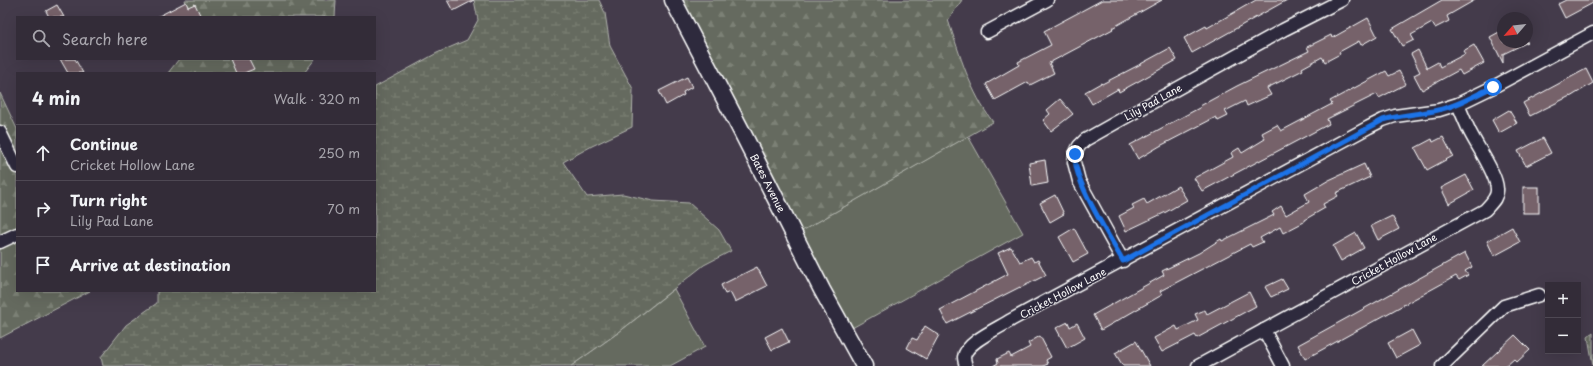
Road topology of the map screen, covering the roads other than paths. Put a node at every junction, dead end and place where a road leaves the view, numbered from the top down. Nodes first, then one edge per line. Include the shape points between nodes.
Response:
1 (673, 0) edge
2 (1047, 0) edge
3 (1342, 0) edge
4 (987, 32) dead end
5 (1593, 33) edge
6 (1458, 104) junction
7 (0, 132) edge
8 (16, 165) edge
9 (16, 234) edge
10 (0, 242) edge
11 (1123, 261) junction
12 (1539, 295) dead end
13 (1264, 330) junction
14 (864, 366) edge
15 (966, 366) edge
16 (1198, 366) edge
17 (1283, 366) edge
18 (1442, 366) edge

1 - 14 street, Bates Avenue via 822,290
2 - 4 street
3 - 11 street, Lily Pad Lane via 1124,118 1079,146 1074,162 1079,181
5 - 6 street, Cricket Hollow Lane
6 - 11 street, Cricket Hollow Lane via 1383,120
6 - 13 street, Cricket Hollow Lane via 1495,180 1497,195 1492,203 1485,210
7 - 8 street
9 - 10 street
11 - 15 street, Cricket Hollow Lane via 1011,320 969,346 964,358
12 - 18 street via 1504,306
13 - 16 street, Cricket Hollow Lane
13 - 17 street

